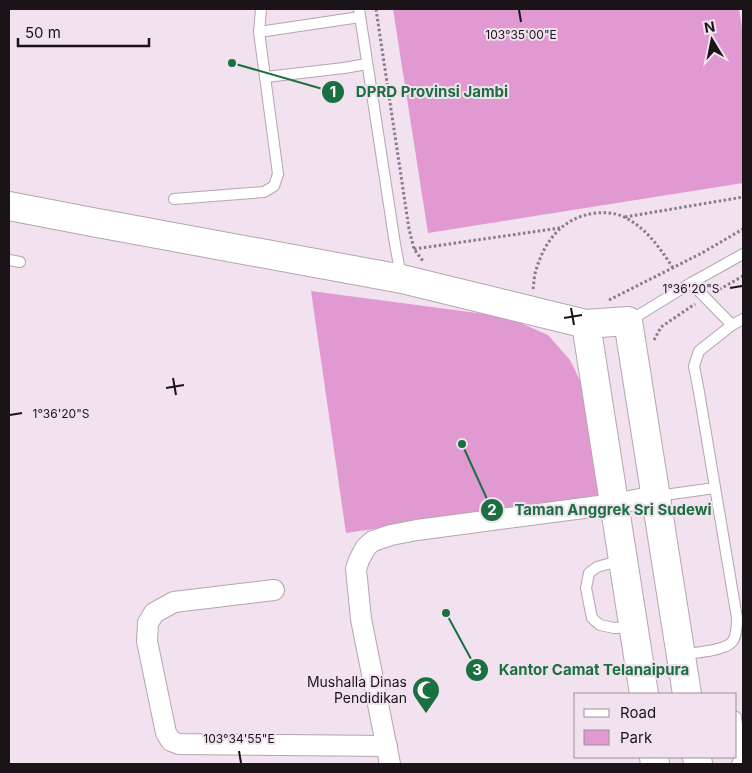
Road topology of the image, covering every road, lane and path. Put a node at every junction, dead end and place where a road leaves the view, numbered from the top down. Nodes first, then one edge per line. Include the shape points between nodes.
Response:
1 (261, 9) edge
2 (376, 9) edge
3 (359, 13) edge
4 (259, 32) junction
5 (366, 64) junction
6 (266, 77) junction
7 (743, 197) edge
8 (174, 199) dead end
9 (9, 206) edge
10 (624, 217) junction
11 (560, 228) junction
12 (743, 230) edge
13 (414, 249) junction
14 (743, 254) edge
15 (9, 260) edge
16 (20, 262) dead end
17 (426, 266) dead end
18 (673, 268) junction
19 (743, 276) edge
20 (402, 280) junction
21 (691, 283) junction
22 (532, 295) dead end
23 (705, 298) junction
24 (608, 300) dead end
25 (743, 319) edge
26 (628, 321) junction
27 (586, 324) junction
28 (732, 325) junction
29 (654, 348) dead end
30 (715, 488) junction
31 (655, 496) junction
32 (614, 504) junction
33 (623, 560) junction
34 (274, 590) dead end
35 (634, 627) junction
36 (680, 655) junction
37 (644, 693) edge
38 (687, 693) edge
39 (737, 726) edge
40 (388, 755) edge
41 (737, 764) edge

1 - 4 lane
2 - 13 path
3 - 4 lane
3 - 5 lane
4 - 6 lane
5 - 6 lane
5 - 20 lane
6 - 8 lane via 278,174 274,186 264,192
7 - 10 path
9 - 20 main road
10 - 11 path via 606,212 587,214
10 - 18 path via 651,237
11 - 13 path
11 - 22 path via 550,239 536,270
12 - 18 path
13 - 17 path
14 - 21 lane
15 - 16 lane
18 - 24 path
19 - 23 path
20 - 27 main road
21 - 23 lane
21 - 26 lane
23 - 28 lane
23 - 29 path via 661,327 654,340
25 - 28 lane
26 - 27 main road
26 - 31 main road
27 - 32 main road
28 - 30 lane via 699,351 694,366
30 - 31 lane
30 - 36 lane via 737,618 735,636 732,642 720,648
31 - 32 street
31 - 36 main road
32 - 33 main road
32 - 40 street via 417,530 391,535 366,547 356,569 361,619
33 - 35 main road
33 - 35 lane via 597,567 589,573 586,588 592,618 600,625
34 - 40 street via 174,602 154,613 148,623 147,641 166,733 179,744
35 - 37 main road
36 - 38 main road
39 - 41 lane via 740,755

